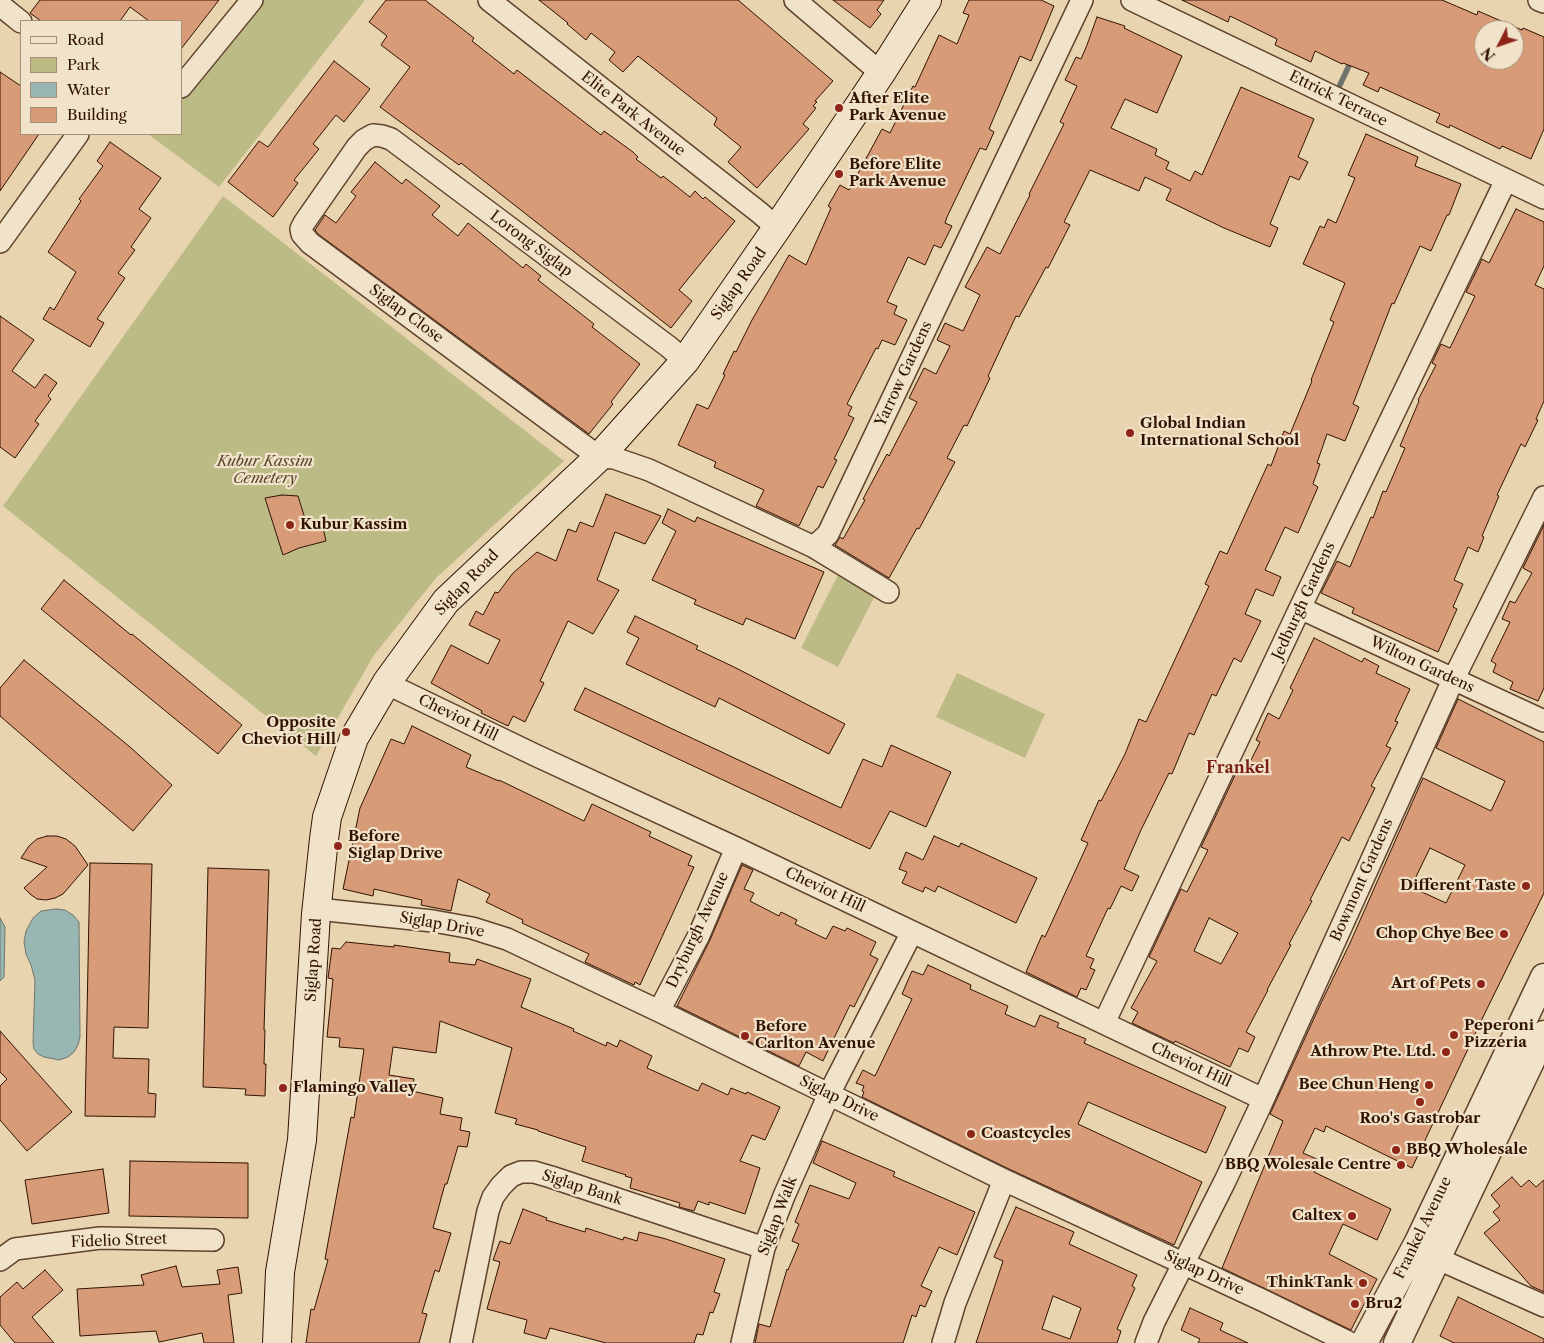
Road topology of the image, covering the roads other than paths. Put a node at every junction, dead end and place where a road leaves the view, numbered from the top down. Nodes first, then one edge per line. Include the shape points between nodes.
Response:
1 (252, 0) edge
2 (795, 0) edge
3 (927, 0) edge
4 (1082, 0) edge
5 (1132, 0) edge
6 (1539, 0) edge
7 (494, 2) edge
8 (1544, 2) edge
9 (881, 73) junction
10 (182, 86) edge
11 (77, 135) edge
12 (372, 135) joint
13 (1506, 180) junction
14 (1544, 198) edge
15 (778, 228) junction
16 (0, 242) edge
17 (685, 361) junction
18 (607, 457) junction
19 (1544, 497) edge
20 (814, 547) junction
21 (888, 592) dead end
22 (1300, 608) junction
23 (1453, 680) junction
24 (387, 682) junction
25 (1544, 721) edge
26 (736, 848) junction
27 (316, 914) junction
28 (912, 932) junction
29 (1544, 977) edge
30 (659, 1011) junction
31 (1104, 1023) junction
32 (1544, 1034) edge
33 (829, 1094) junction
34 (1263, 1098) junction
35 (1004, 1180) junction
36 (213, 1240) dead end
37 (764, 1248) junction
38 (1436, 1258) junction
39 (0, 1260) edge
40 (1184, 1264) junction
41 (1544, 1306) edge
42 (277, 1342) edge
43 (461, 1343) edge
44 (742, 1343) edge
45 (943, 1343) edge
46 (1146, 1343) edge
47 (1350, 1343) edge
48 (1364, 1343) edge
49 (1397, 1343) edge

1 - 10 street
2 - 9 street
3 - 9 main road, Siglap Road
4 - 20 street, Yarrow Gardens via 828,534
5 - 13 street, Ettrick Terrace
6 - 8 street
7 - 15 street, Elite Park Avenue
9 - 15 main road, Siglap Road
11 - 16 street
12 - 17 street, Lorong Siglap via 391,139
12 - 18 street, Siglap Close via 357,147 304,223 302,234 310,243
13 - 14 street, Ettrick Terrace
13 - 22 street, Jedburgh Gardens
15 - 17 main road, Siglap Road
17 - 18 main road, Siglap Road
18 - 20 street via 649,470
18 - 24 main road, Siglap Road via 446,601
19 - 23 street, Bowmont Gardens
20 - 21 street
22 - 23 street, Wilton Gardens
22 - 31 street, Jedburgh Gardens
23 - 25 street, Wilton Gardens
23 - 34 street, Bowmont Gardens
24 - 26 street, Cheviot Hill
24 - 27 main road, Siglap Road via 354,738 327,817
26 - 28 street, Cheviot Hill
26 - 30 street, Dryburgh Avenue via 699,935
27 - 30 street, Siglap Drive via 317,909 433,921 481,930 507,939
27 - 42 main road, Siglap Road via 302,1140 280,1272
28 - 31 street, Cheviot Hill
28 - 33 street, Siglap Walk
29 - 48 street, Frankel Avenue via 1418,1242
30 - 33 street, Siglap Drive
31 - 34 street, Cheviot Hill
32 - 38 street, Frankel Avenue
33 - 35 street, Siglap Drive
33 - 37 street, Siglap Walk
34 - 40 street, Bowmont Gardens
35 - 40 street, Siglap Drive
35 - 45 street via 955,1302
36 - 39 street, Fidelio Street via 100,1238 15,1248
37 - 43 street, Siglap Bank via 551,1177 521,1172 501,1186 488,1211
37 - 44 street, Siglap Walk
38 - 41 street
38 - 49 street, Frankel Avenue
40 - 46 street, Bowmont Gardens
40 - 47 street, Siglap Drive

